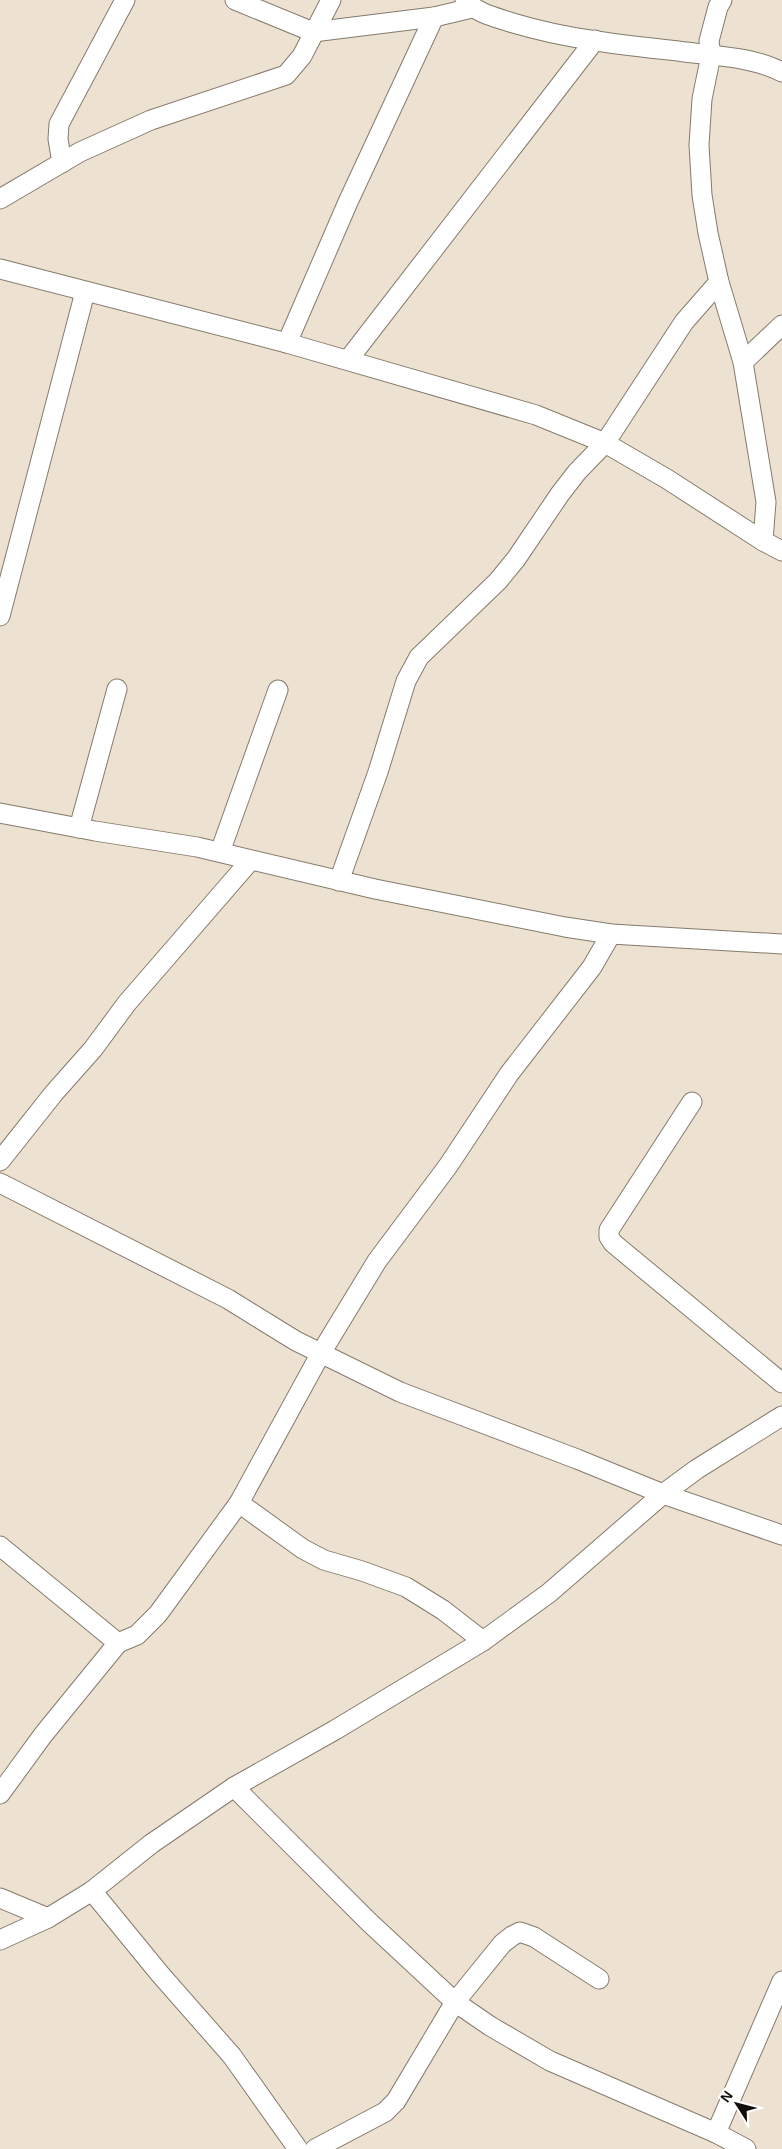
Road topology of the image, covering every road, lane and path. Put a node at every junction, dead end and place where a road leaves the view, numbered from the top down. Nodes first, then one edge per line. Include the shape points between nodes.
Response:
1 (125, 0) edge
2 (236, 0) edge
3 (331, 0) edge
4 (722, 0) edge
5 (469, 4) edge
6 (434, 16) junction
7 (313, 32) junction
8 (595, 40) junction
9 (711, 55) junction
10 (782, 72) edge
11 (62, 163) junction
12 (0, 199) edge
13 (0, 269) edge
14 (719, 282) junction
15 (85, 292) junction
16 (782, 325) edge
17 (287, 344) junction
18 (348, 360) junction
19 (743, 362) junction
20 (605, 443) junction
21 (763, 541) junction
22 (782, 551) edge
23 (0, 616) edge
24 (116, 689) dead end
25 (278, 690) dead end
26 (0, 813) edge
27 (79, 828) junction
28 (220, 852) junction
29 (250, 861) junction
30 (340, 881) junction
31 (611, 934) junction
32 (782, 944) edge
33 (692, 1102) dead end
34 (0, 1161) edge
35 (0, 1184) edge
36 (321, 1353) junction
37 (782, 1383) edge
38 (782, 1416) edge
39 (663, 1494) junction
40 (239, 1503) junction
41 (782, 1534) edge
42 (0, 1546) edge
43 (483, 1642) junction
44 (118, 1643) junction
45 (8, 1770) edge
46 (234, 1787) junction
47 (0, 1794) edge
48 (92, 1891) junction
49 (0, 1898) edge
50 (48, 1918) junction
51 (0, 1940) edge
52 (599, 1979) dead end
53 (782, 1980) edge
54 (455, 2002) junction
55 (716, 2133) junction
56 (298, 2149) edge
57 (315, 2149) edge
58 (746, 2149) edge

1 - 11 street via 59,124
2 - 7 street
3 - 7 street
4 - 9 street via 709,40
5 - 6 street
5 - 8 street via 488,15 538,30
6 - 7 street
6 - 17 street
7 - 11 street via 302,56 286,75 151,120
8 - 9 street
8 - 18 street
9 - 10 street
9 - 14 street via 702,99 699,145 702,195
11 - 12 street
13 - 15 street
14 - 19 street
14 - 20 street via 684,322
15 - 17 street
15 - 23 street
16 - 19 street
17 - 18 street
18 - 20 street via 536,415
19 - 21 street via 766,502
20 - 21 street
20 - 30 street via 576,472 498,581 419,657 406,681
21 - 22 street
24 - 27 street
25 - 28 street
26 - 27 street
27 - 28 street
28 - 29 street
29 - 30 street
29 - 34 street via 127,1003
30 - 31 street
31 - 32 street
31 - 36 street via 592,967 509,1074 448,1166 377,1261
33 - 37 street via 609,1230 609,1237
35 - 36 street via 228,1299
36 - 39 street via 400,1392
36 - 40 street
38 - 39 street
39 - 41 street
39 - 43 street via 549,1592
40 - 43 street via 302,1549 324,1560 406,1587 443,1610
40 - 44 street via 158,1614 137,1635
42 - 44 street
43 - 46 street
44 - 45 street via 43,1735
45 - 47 street
46 - 48 street via 151,1844
46 - 54 street via 369,1922
48 - 50 street
48 - 56 street via 232,2056
49 - 50 street
50 - 51 street
52 - 54 street via 534,1937 520,1932 502,1944
53 - 55 street
54 - 55 street via 550,2061
54 - 57 street via 396,2101 385,2112
55 - 58 street

